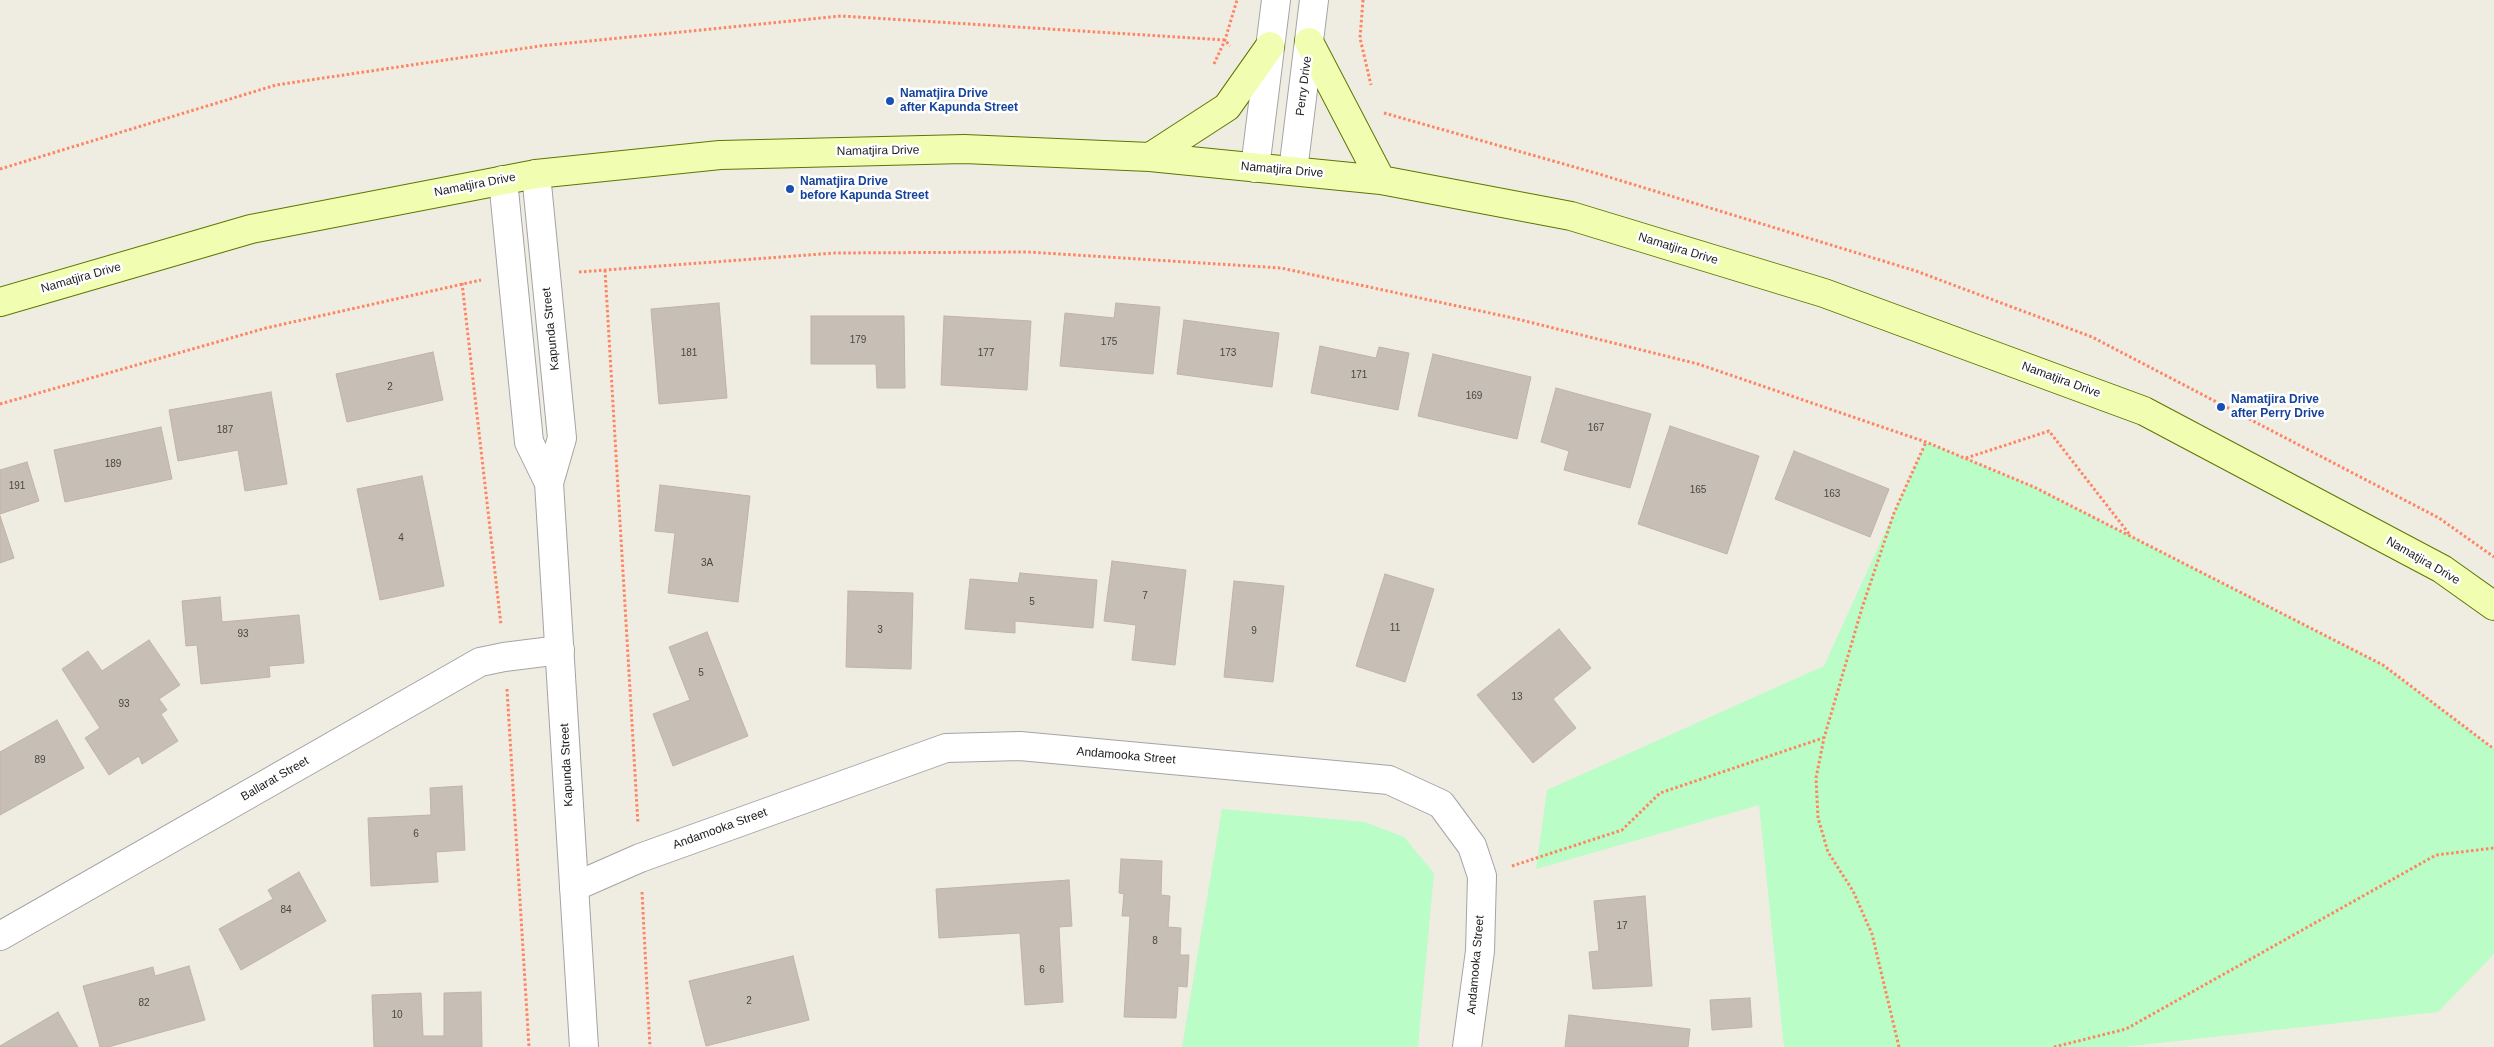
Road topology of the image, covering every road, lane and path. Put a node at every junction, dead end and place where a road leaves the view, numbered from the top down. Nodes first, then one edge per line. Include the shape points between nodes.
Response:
1 (1276, 0) edge
2 (1314, 0) edge
3 (1362, 0) edge
4 (1309, 42) junction
5 (1263, 57) junction
6 (1330, 82) junction
7 (1150, 157) junction
8 (1255, 168) junction
9 (0, 169) edge
10 (1293, 171) junction
11 (536, 174) junction
12 (503, 180) junction
13 (1381, 180) junction
14 (462, 283) dead end
15 (0, 302) edge
16 (0, 404) edge
17 (1926, 442) junction
18 (1966, 459) junction
19 (549, 483) junction
20 (2132, 537) junction
21 (2494, 606) edge
22 (560, 650) junction
23 (1824, 738) junction
24 (2494, 749) edge
25 (2494, 848) edge
26 (640, 858) junction
27 (1482, 876) junction
28 (574, 887) junction
29 (0, 936) edge
30 (584, 1047) edge
31 (650, 1047) edge
32 (1467, 1047) edge
33 (1899, 1047) edge
34 (2054, 1047) edge

1 - 5 street
2 - 4 street, Perry Drive
3 - 6 path via 1360,38 1368,77 1344,85
4 - 6 main road
4 - 10 street, Perry Drive
5 - 7 main road via 1227,106
5 - 8 street
5 - 9 path via 1239,58 1225,40 841,16 540,46 276,85
6 - 13 main road
7 - 8 main road, Namatjira Drive
7 - 11 main road, Namatjira Drive via 964,149 769,153
8 - 10 main road, Namatjira Drive
10 - 13 main road, Namatjira Drive
11 - 12 main road, Namatjira Drive
11 - 19 street, Kapunda Street via 562,438
12 - 15 main road, Namatjira Drive via 251,229
12 - 19 street, Kapunda Street via 529,442
13 - 21 main road, Namatjira Drive via 1571,216 1796,284 2144,411 2442,569
14 - 16 path via 266,328
17 - 18 path
17 - 23 path via 1894,513
17 - 26 path via 1698,364 1513,318 1282,268 1028,252 854,253 605,270
18 - 20 path via 2034,487
18 - 20 path via 2049,431
19 - 22 street, Kapunda Street
20 - 24 path via 2383,665
22 - 28 street, Kapunda Street
22 - 29 street, Ballarat Street via 480,662
23 - 27 path via 1660,793 1622,830
23 - 33 path via 1816,778 1818,818 1828,852 1852,891 1872,934
25 - 34 path via 2436,855 2126,1029
26 - 27 street, Andamooka Street via 946,748 1020,746 1389,780 1441,804 1472,846
26 - 28 street, Andamooka Street
26 - 31 path
27 - 32 street, Andamooka Street via 1480,951
28 - 30 street, Kapunda Street

